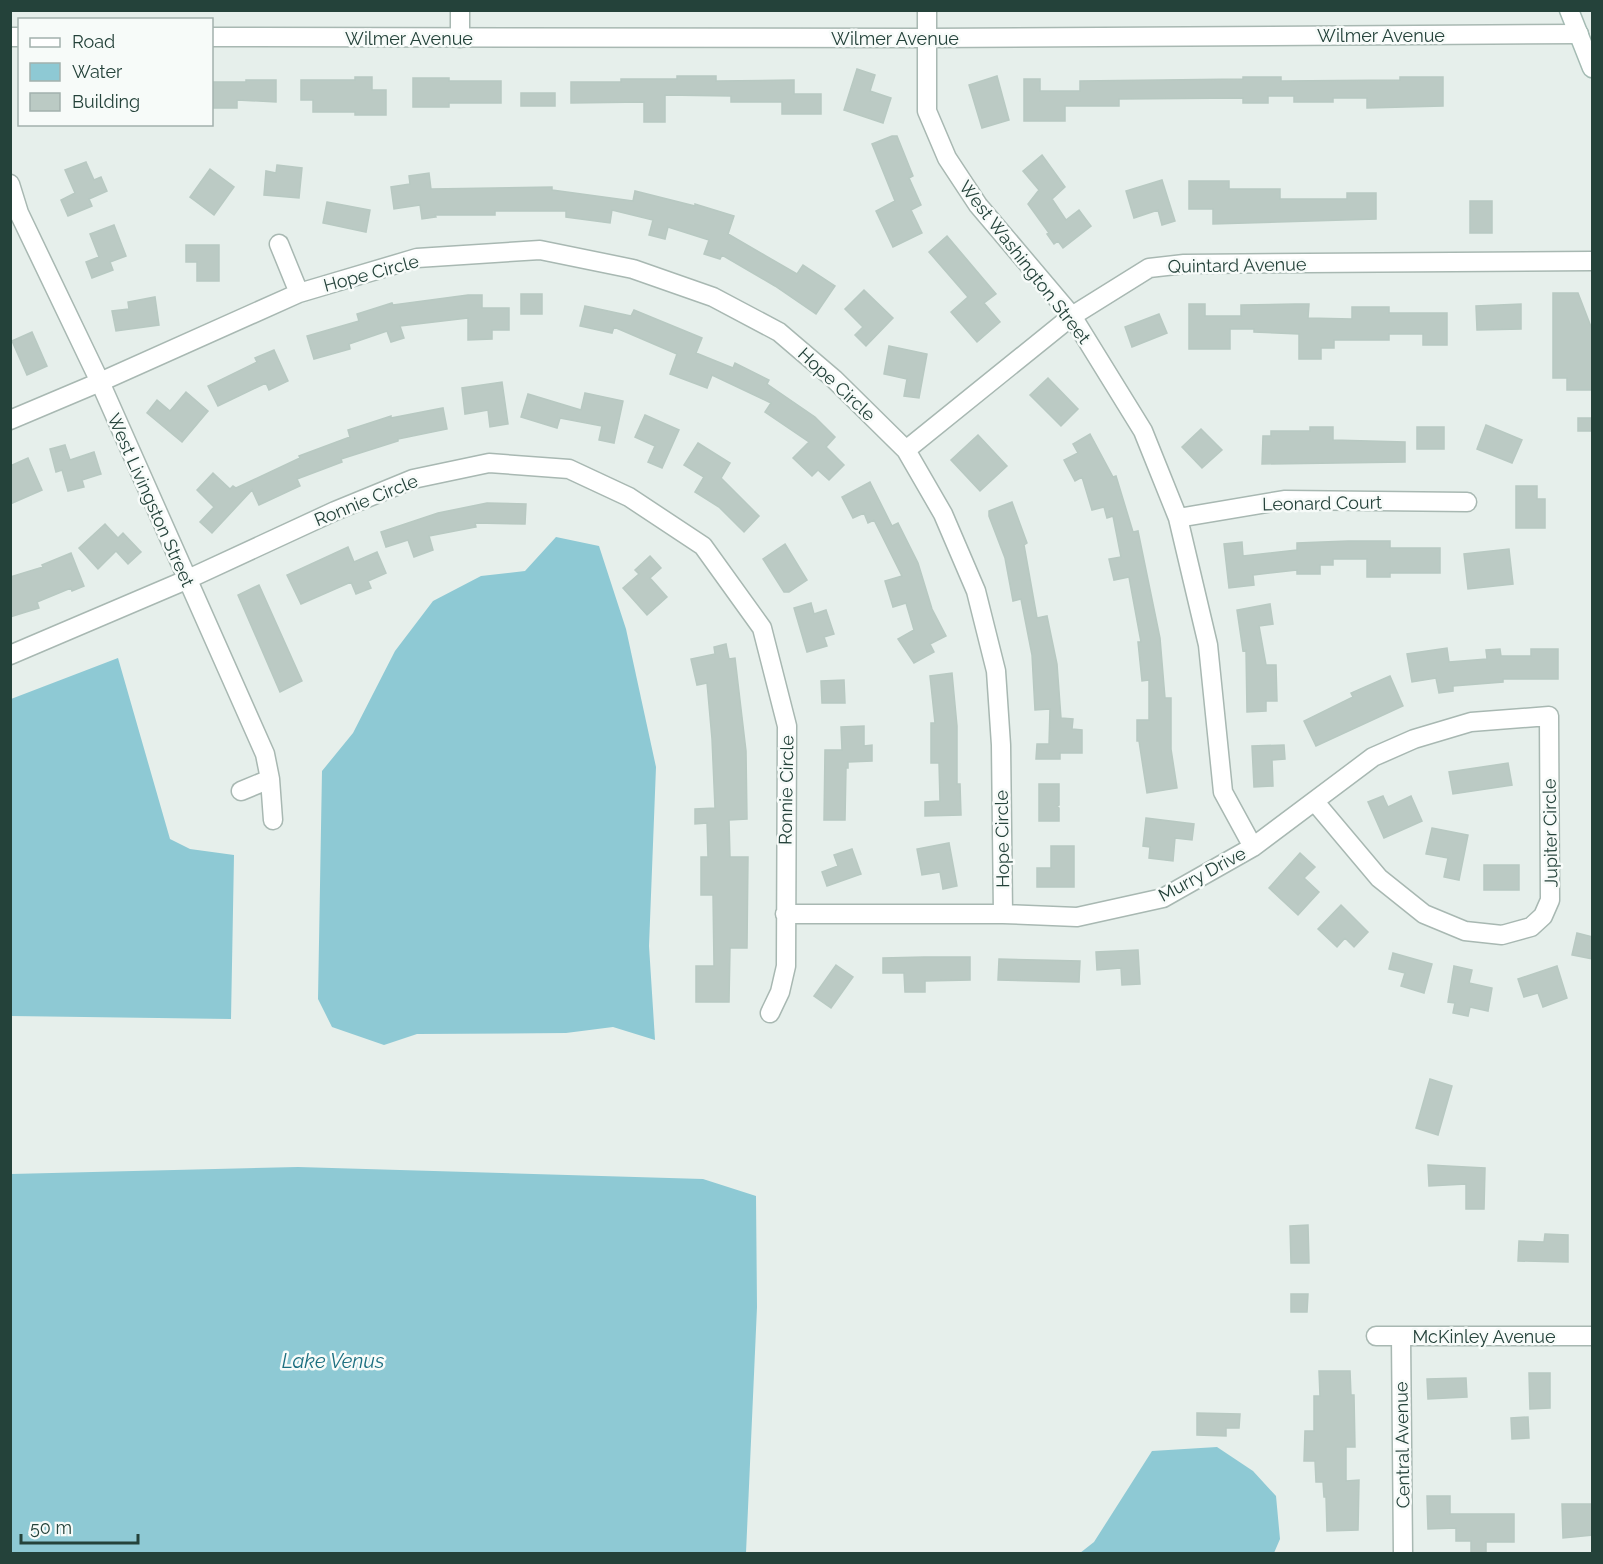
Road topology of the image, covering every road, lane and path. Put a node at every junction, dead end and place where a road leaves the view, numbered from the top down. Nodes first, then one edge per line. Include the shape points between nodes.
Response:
1 (460, 10) edge
2 (927, 10) edge
3 (1569, 10) edge
4 (1579, 34) junction
5 (213, 37) edge
6 (460, 38) junction
7 (927, 38) junction
8 (1593, 68) edge
9 (10, 184) edge
10 (15, 215) edge
11 (279, 244) dead end
12 (1593, 261) edge
13 (299, 293) junction
14 (1071, 316) junction
15 (100, 382) junction
16 (10, 420) edge
17 (906, 450) junction
18 (1467, 502) dead end
19 (1178, 518) junction
20 (186, 580) junction
21 (10, 655) edge
22 (1549, 716) joint
23 (270, 779) junction
24 (241, 791) dead end
25 (1315, 802) junction
26 (273, 820) dead end
27 (1253, 847) junction
28 (785, 914) junction
29 (1003, 914) junction
30 (770, 1014) dead end
31 (1376, 1336) dead end
32 (1401, 1336) junction
33 (1593, 1336) edge
34 (1403, 1554) edge

1 - 6 street
2 - 7 street, West Washington Street
3 - 4 street
4 - 7 street, Wilmer Avenue
4 - 8 street
5 - 6 street, Wilmer Avenue
6 - 7 street, Wilmer Avenue
7 - 14 street, West Washington Street via 927,111 947,158 978,205
9 - 10 street, West Livingston Street
10 - 15 street, West Livingston Street
11 - 13 street, Hope Circle
12 - 14 street, Quintard Avenue via 1149,267
13 - 15 street, Hope Circle
13 - 17 street, Hope Circle via 417,258 540,250 633,269 713,297 779,332 834,379
14 - 17 street, Quintard Avenue
14 - 19 street, West Washington Street via 1143,431
15 - 16 street, Hope Circle
15 - 20 street, West Livingston Street
17 - 29 street, Hope Circle via 943,514 976,591 996,671
18 - 19 street, Leonard Court via 1284,500
19 - 27 street, West Washington Street via 1208,645 1223,792
20 - 21 street, Ronnie Circle
20 - 23 street, West Livingston Street via 265,754
20 - 28 street, Ronnie Circle via 413,479 489,463 569,469 629,496 703,546 762,628 787,726
22 - 25 street, Murry Drive via 1471,722 1414,739 1373,757
22 - 25 street, Jupiter Circle via 1551,900 1543,916 1531,927 1502,935 1465,931 1424,914 1379,878
23 - 24 street
23 - 26 street, West Livingston Street
25 - 27 street, Murry Drive
27 - 29 street, Murry Drive via 1163,898 1077,917
28 - 29 street, Murry Drive
28 - 30 street, Ronnie Circle via 786,966
31 - 32 street, McKinley Avenue
32 - 33 street, McKinley Avenue
32 - 34 street, Central Avenue

